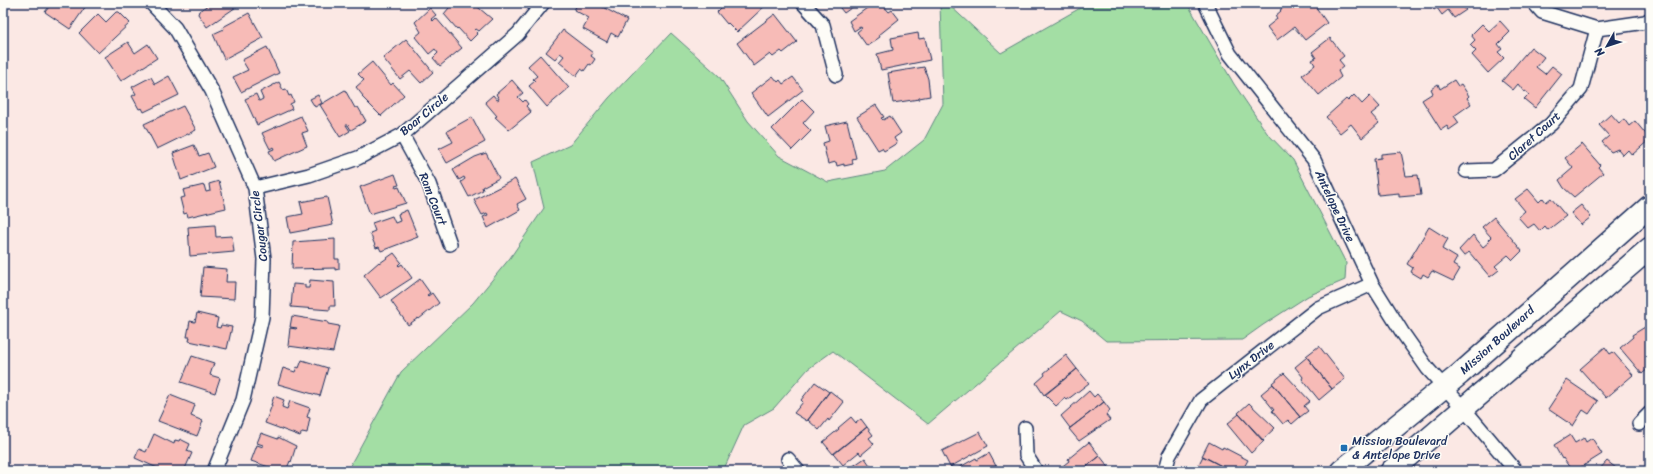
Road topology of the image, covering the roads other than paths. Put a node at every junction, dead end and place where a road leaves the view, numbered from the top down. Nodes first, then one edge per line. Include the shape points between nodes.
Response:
1 (151, 3) edge
2 (543, 3) edge
3 (803, 3) edge
4 (1205, 3) edge
5 (1534, 3) edge
6 (1650, 19) edge
7 (1597, 29) junction
8 (836, 75) dead end
9 (402, 135) junction
10 (1466, 171) dead end
11 (255, 188) junction
12 (1650, 206) edge
13 (450, 244) dead end
14 (1650, 248) edge
15 (1372, 284) junction
16 (1445, 387) junction
17 (1464, 409) junction
18 (1650, 413) edge
19 (1639, 424) dead end
20 (1025, 428) dead end
21 (788, 459) dead end
22 (214, 471) edge
23 (798, 471) edge
24 (1036, 471) edge
25 (1165, 471) edge
26 (1341, 471) edge
27 (1391, 471) edge
28 (1516, 471) edge

1 - 11 street, Cougar Circle via 175,28 212,91
2 - 9 street, Boar Circle via 518,34
3 - 8 street via 823,25
4 - 15 street, Antelope Drive via 1230,54 1314,160
5 - 7 street via 1542,12
6 - 7 street via 1645,22
7 - 10 street, Claret Court via 1581,89 1551,124 1494,170
9 - 11 street, Boar Circle via 358,158 309,175
9 - 13 street, Ram Court via 429,184
11 - 22 street, Cougar Circle via 264,259 262,317 243,400
12 - 16 main road, Mission Boulevard
14 - 17 main road
15 - 16 street, Antelope Drive via 1424,364
15 - 25 street, Lynx Drive via 1318,308 1201,400 1169,456
16 - 17 street, Antelope Drive
16 - 26 main road, Mission Boulevard
17 - 27 main road
17 - 28 street, Antelope Drive
18 - 19 street
20 - 24 street via 1026,455
21 - 23 street

